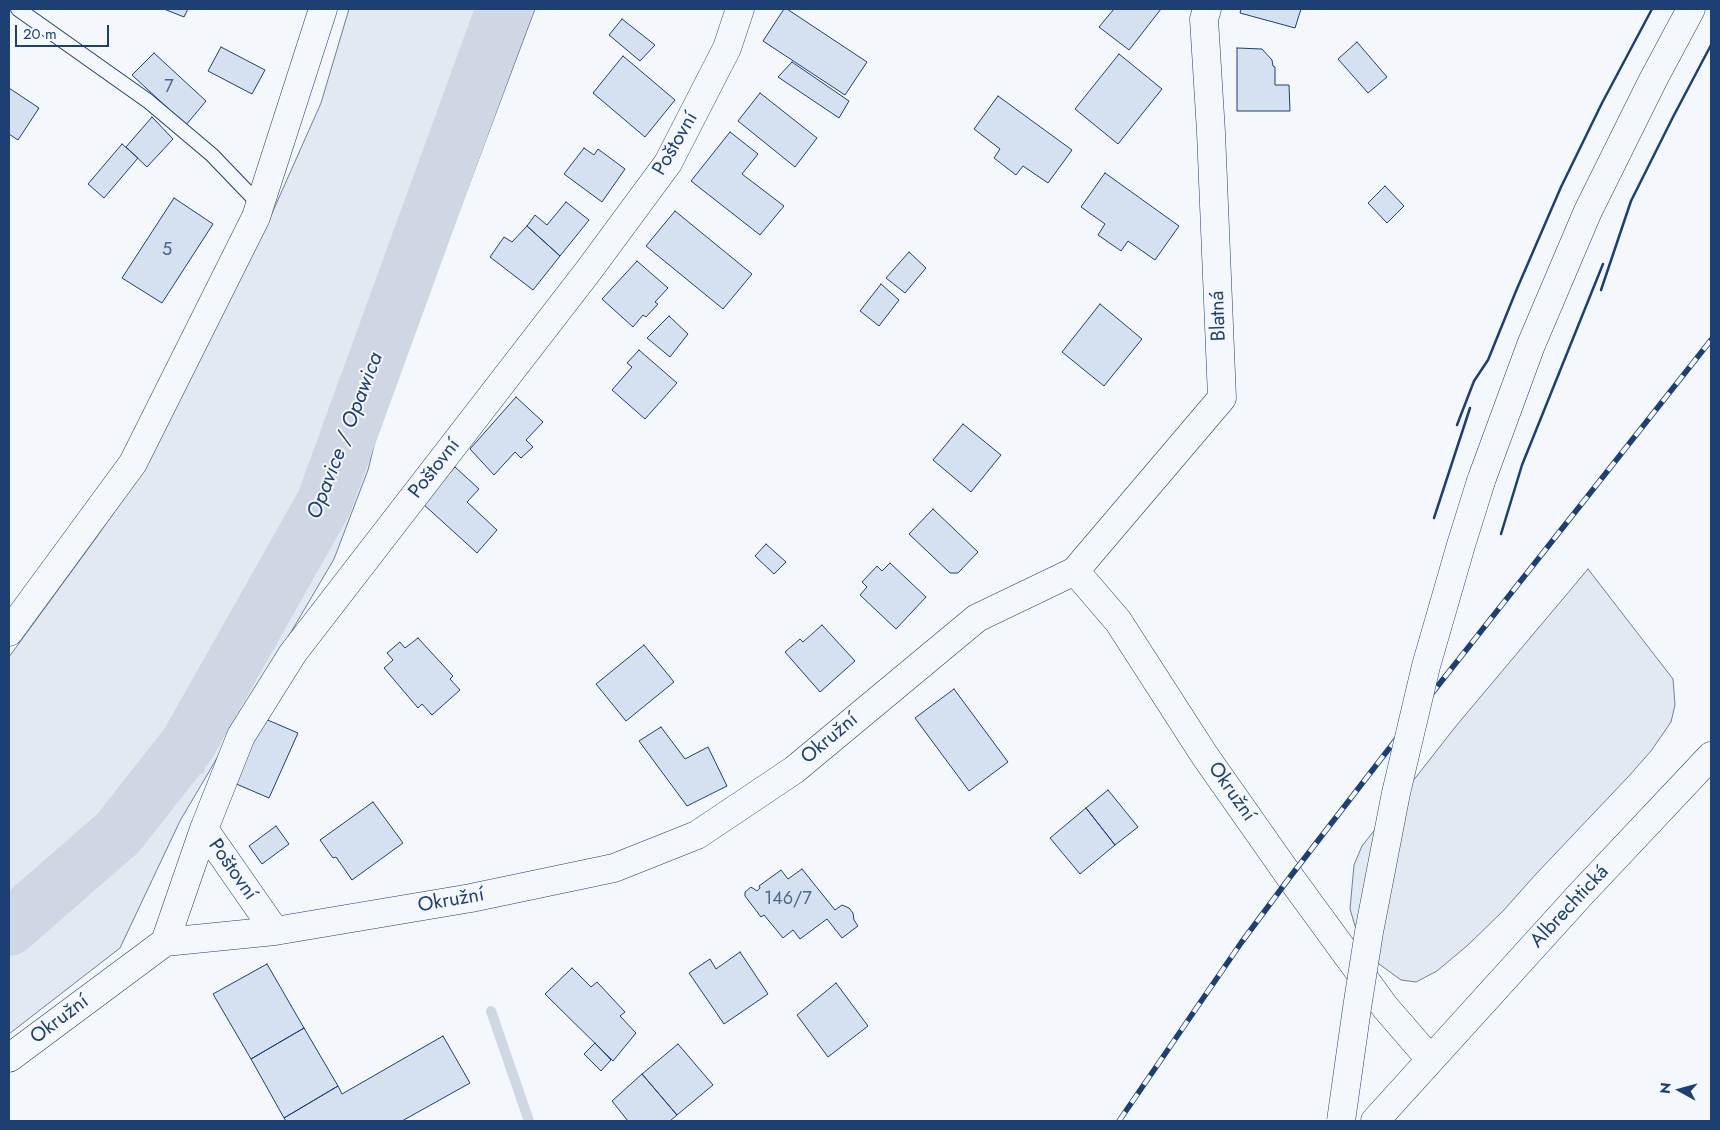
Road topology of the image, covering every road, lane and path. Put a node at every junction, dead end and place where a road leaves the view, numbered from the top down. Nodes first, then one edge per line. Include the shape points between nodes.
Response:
1 (18, 9) edge
2 (323, 9) edge
3 (740, 9) edge
4 (1207, 9) edge
5 (1691, 9) edge
6 (260, 205) junction
7 (1075, 571) junction
8 (9, 632) edge
9 (1711, 756) edge
10 (204, 829) junction
11 (275, 931) junction
12 (165, 942) junction
13 (9, 1058) edge
14 (1430, 1059) junction
15 (1341, 1121) edge
16 (1375, 1121) edge

1 - 6 lane via 148,101 212,155
2 - 6 street
3 - 10 street, Poštovní via 727,48 668,163 293,653 241,736
4 - 7 street, Blatná via 1204,19 1222,398
5 - 15 street, bridge via 1588,211 1531,345 1481,481 1426,666 1396,793 1370,924
6 - 8 street via 133,463
7 - 11 street, Okružní via 977,618 794,770 697,835 614,868 471,898
7 - 14 street, Okružní via 1118,621 1205,756 1385,1007
9 - 14 street, Albrechtická
10 - 11 street, Poštovní
10 - 12 street
11 - 12 street, Okružní
12 - 13 street, Okružní
14 - 16 street, Albrechtická

